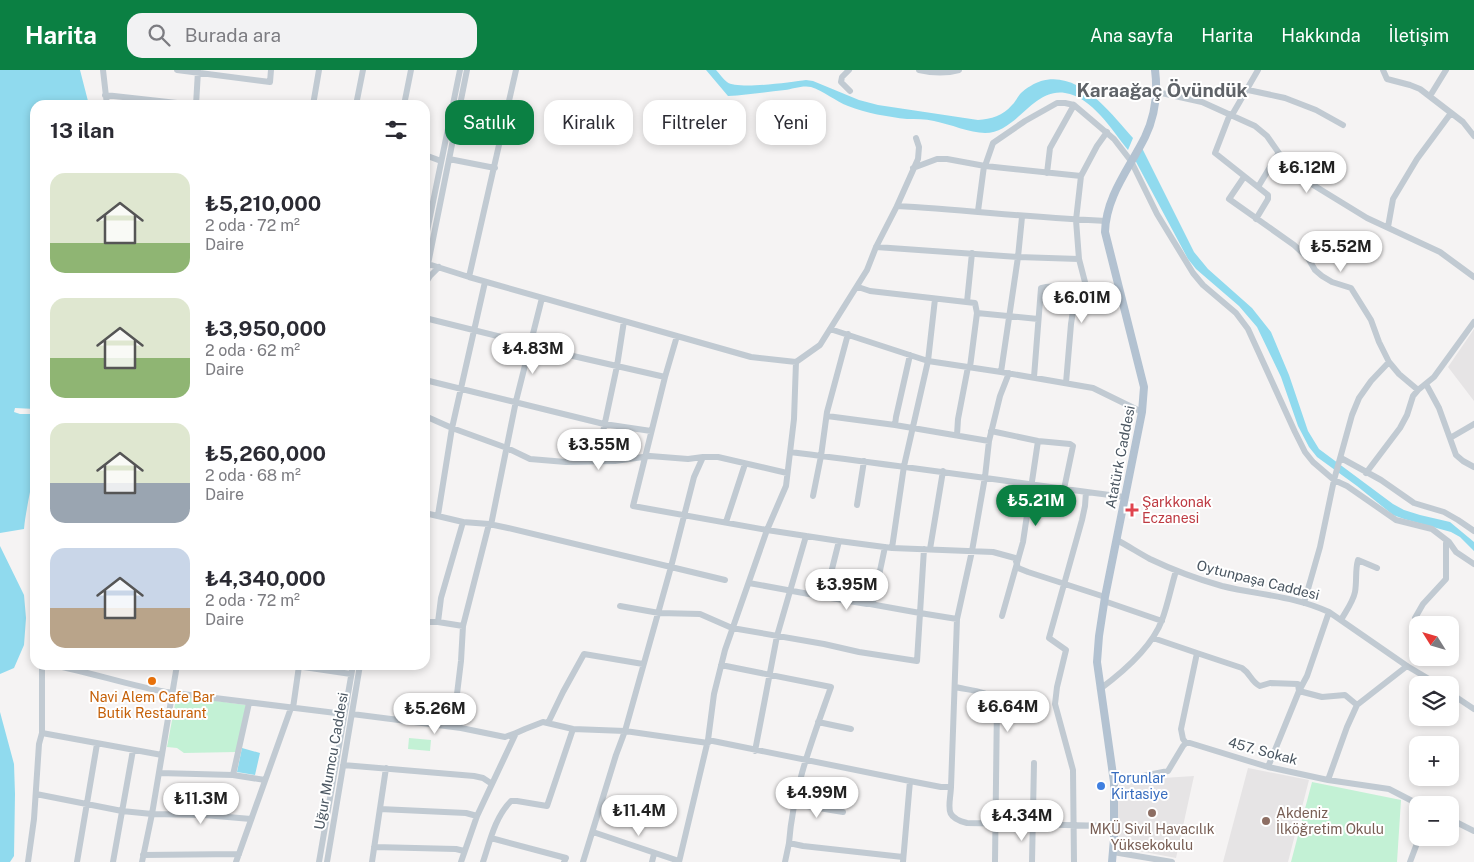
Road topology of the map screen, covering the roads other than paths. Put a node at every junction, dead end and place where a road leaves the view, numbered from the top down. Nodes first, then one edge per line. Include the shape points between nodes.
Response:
1 (103, 70) edge
2 (177, 70) edge
3 (271, 70) edge
4 (319, 70) edge
5 (363, 70) edge
6 (411, 70) edge
7 (460, 70) edge
8 (467, 70) edge
9 (516, 70) edge
10 (849, 70) edge
11 (919, 70) edge
12 (959, 70) edge
13 (1155, 70) edge
14 (1258, 70) edge
15 (1383, 70) edge
16 (1446, 70) edge
17 (198, 72) edge
18 (1248, 90) junction
19 (850, 91) dead end
20 (1157, 92) junction
21 (104, 95) junction
22 (1430, 96) junction
23 (106, 100) edge
24 (150, 100) edge
25 (196, 100) edge
26 (314, 100) edge
27 (357, 100) edge
28 (405, 100) edge
29 (1074, 105) junction
30 (1451, 113) junction
31 (1231, 114) junction
32 (1343, 126) dead end
33 (1107, 132) junction
34 (1474, 136) edge
35 (916, 138) dead end
36 (1278, 154) junction
37 (430, 157) edge
38 (449, 159) junction
39 (441, 161) junction
40 (1131, 161) junction
41 (984, 166) junction
42 (494, 168) junction
43 (914, 168) junction
44 (1046, 173) junction
45 (1081, 176) junction
46 (1244, 177) junction
47 (1258, 187) junction
48 (897, 206) junction
49 (978, 211) junction
50 (430, 216) edge
51 (1022, 217) junction
52 (1256, 219) junction
53 (1076, 220) junction
54 (1106, 221) junction
55 (1388, 227) junction
56 (430, 245) edge
57 (876, 247) junction
58 (972, 254) junction
59 (1018, 257) junction
60 (1079, 259) junction
61 (430, 264) edge
62 (439, 267) junction
63 (430, 276) edge
64 (469, 277) junction
65 (1474, 277) edge
66 (485, 282) junction
67 (1086, 286) junction
68 (858, 287) junction
69 (1076, 291) junction
70 (1120, 292) junction
71 (542, 298) junction
72 (935, 299) junction
73 (967, 302) junction
74 (977, 314) junction
75 (1009, 317) junction
76 (430, 319) edge
77 (1038, 319) junction
78 (624, 321) junction
79 (1474, 322) edge
80 (474, 329) junction
81 (830, 329) junction
82 (848, 334) junction
83 (677, 336) junction
84 (530, 344) junction
85 (910, 355) junction
86 (928, 361) junction
87 (796, 362) junction
88 (1389, 362) junction
89 (617, 366) junction
90 (969, 367) junction
91 (1001, 372) junction
92 (1010, 373) junction
93 (665, 377) junction
94 (1034, 377) junction
95 (430, 381) edge
96 (1066, 383) junction
97 (1426, 384) junction
98 (461, 389) junction
99 (1418, 390) junction
100 (516, 401) junction
101 (1142, 412) junction
102 (827, 416) junction
103 (430, 418) edge
104 (604, 424) junction
105 (1474, 424) edge
106 (895, 425) junction
107 (452, 428) junction
108 (912, 429) junction
109 (651, 431) junction
110 (991, 431) junction
111 (957, 435) junction
112 (1450, 438) junction
113 (989, 440) junction
114 (1038, 441) junction
115 (507, 448) junction
116 (790, 452) junction
117 (644, 456) junction
118 (821, 456) junction
119 (703, 457) junction
120 (1341, 458) junction
121 (597, 460) junction
122 (864, 461) junction
123 (745, 464) junction
124 (904, 466) junction
125 (1474, 467) edge
126 (943, 471) junction
127 (787, 472) junction
128 (1366, 473) junction
129 (986, 477) junction
130 (1334, 480) junction
131 (1032, 485) junction
132 (1064, 489) junction
133 (1086, 492) junction
134 (813, 496) dead end
135 (1124, 498) junction
136 (857, 505) dead end
137 (430, 514) edge
138 (438, 515) junction
139 (684, 516) junction
140 (463, 522) junction
141 (726, 522) junction
142 (490, 524) junction
143 (767, 530) junction
144 (1474, 531) edge
145 (806, 536) junction
146 (1117, 540) junction
147 (838, 541) junction
148 (1449, 542) junction
149 (889, 547) junction
150 (927, 549) junction
151 (972, 551) junction
152 (1016, 563) junction
153 (1474, 564) edge
154 (671, 567) junction
155 (1377, 568) dead end
156 (1176, 571) junction
157 (725, 580) dead end
158 (748, 583) junction
159 (1065, 583) junction
160 (790, 590) junction
161 (825, 597) junction
162 (1105, 599) junction
163 (1304, 603) junction
164 (870, 604) junction
165 (620, 606) dead end
166 (1329, 612) junction
167 (659, 613) junction
168 (920, 613) junction
169 (1002, 616) dead end
170 (1416, 616) edge
171 (957, 619) junction
172 (1341, 620) junction
173 (1162, 621) junction
174 (430, 622) edge
175 (438, 622) junction
176 (463, 626) junction
177 (732, 628) junction
178 (776, 636) junction
179 (1153, 638) junction
180 (1197, 653) junction
181 (643, 664) junction
182 (721, 665) junction
183 (1407, 666) junction
184 (42, 670) edge
185 (76, 670) edge
186 (177, 670) edge
187 (298, 670) edge
188 (325, 670) edge
189 (351, 670) edge
190 (359, 670) edge
191 (351, 674) junction
192 (770, 675) junction
193 (1424, 676) edge
194 (955, 687) junction
195 (1100, 689) junction
196 (1299, 691) junction
197 (173, 692) junction
198 (1459, 699) edge
199 (249, 703) junction
200 (1357, 705) junction
201 (292, 708) junction
202 (1474, 709) edge
203 (344, 714) junction
204 (352, 714) junction
205 (818, 722) junction
206 (548, 723) junction
207 (453, 726) junction
208 (573, 729) junction
209 (851, 729) dead end
210 (625, 731) junction
211 (516, 733) junction
212 (42, 734) junction
213 (708, 742) junction
214 (1186, 743) junction
215 (97, 744) junction
216 (133, 750) junction
217 (755, 751) junction
218 (162, 755) junction
219 (805, 759) junction
220 (1034, 763) dead end
221 (343, 765) junction
222 (1268, 767) junction
223 (386, 768) junction
224 (158, 773) junction
225 (233, 775) junction
226 (265, 780) junction
227 (1328, 780) junction
228 (910, 781) junction
229 (1114, 782) junction
230 (492, 784) junction
231 (951, 787) junction
232 (36, 794) junction
233 (1409, 800) edge
234 (86, 804) junction
235 (795, 804) junction
236 (380, 809) junction
237 (122, 810) junction
238 (843, 812) dead end
239 (152, 814) junction
240 (477, 816) junction
241 (251, 819) junction
242 (995, 823) junction
243 (1032, 823) junction
244 (1073, 824) junction
245 (1459, 824) edge
246 (1113, 826) junction
247 (1474, 831) edge
248 (594, 832) junction
249 (491, 838) junction
250 (789, 843) junction
251 (1416, 846) edge
252 (374, 847) junction
253 (464, 851) junction
254 (1113, 852) junction
255 (238, 854) junction
256 (654, 854) junction
257 (142, 858) edge
258 (903, 859) edge
259 (1147, 859) edge
260 (586, 861) edge
261 (28, 862) edge
262 (77, 862) edge
263 (113, 862) edge
264 (236, 862) edge
265 (319, 862) edge
266 (326, 862) edge
267 (372, 862) edge
268 (461, 862) edge
269 (483, 862) edge
270 (564, 862) edge
271 (652, 862) edge
272 (679, 862) edge
273 (785, 862) edge
274 (995, 862) edge
275 (1032, 862) edge
276 (1074, 862) edge
277 (1112, 862) edge
278 (1172, 862) edge
279 (1410, 862) edge

1 - 21 street
2 - 17 street
3 - 17 street via 270,82
4 - 26 street
5 - 27 street
6 - 28 street
7 - 39 street
8 - 38 street
9 - 42 street
10 - 19 street via 841,82
11 - 12 street via 938,73
13 - 20 main road, Atatürk Caddesi
14 - 18 street
15 - 22 street via 1387,79 1410,85
16 - 22 street
17 - 25 street
18 - 31 street
18 - 32 street via 1285,98 1316,110
20 - 31 street via 1202,102
20 - 40 main road, Atatürk Caddesi via 1145,136
21 - 23 street
21 - 24 street
22 - 30 street
29 - 33 street
29 - 41 street via 1057,103 1025,121 994,143
29 - 44 street via 1050,148
30 - 34 street via 1467,125
30 - 55 street via 1393,199
31 - 36 street via 1264,132
31 - 46 street via 1215,153
33 - 40 street
33 - 45 street
35 - 43 street via 919,148
36 - 47 street
36 - 55 street via 1292,172 1355,211
37 - 39 street
38 - 42 street
38 - 56 street
39 - 50 street
40 - 54 main road, Atatürk Caddesi via 1110,202
40 - 130 street via 1157,214 1193,273 1236,313 1248,329 1305,452
41 - 43 street via 937,159
41 - 44 street
41 - 49 street
42 - 64 street
43 - 48 street
44 - 45 street
45 - 53 street
46 - 47 street
46 - 52 street via 1229,199
47 - 52 street via 1268,195 1268,199
48 - 49 street
48 - 57 street
49 - 51 street
51 - 53 street
51 - 59 street
52 - 88 street via 1294,245 1322,276 1351,288 1371,320
53 - 54 street
53 - 60 street
54 - 70 main road, Atatürk Caddesi
55 - 65 street via 1440,252
57 - 58 street
57 - 68 street
58 - 59 street
58 - 73 street
59 - 60 street
59 - 75 street
60 - 67 street
61 - 62 street
62 - 63 street
62 - 64 street
64 - 66 street
66 - 71 street
66 - 80 street
67 - 69 street
67 - 70 street
68 - 72 street via 870,292
68 - 81 street
69 - 77 street via 1041,288
69 - 96 street
70 - 101 main road, Atatürk Caddesi via 1144,387
71 - 78 street
71 - 84 street
72 - 73 street
72 - 86 street
73 - 74 street via 975,303
74 - 75 street
74 - 90 street
75 - 77 street
75 - 91 street
76 - 80 street
77 - 94 street
78 - 83 street
78 - 89 street
79 - 97 street via 1434,378
80 - 84 street
80 - 98 street
81 - 82 street
81 - 87 street via 820,344
82 - 85 street
82 - 102 street
83 - 87 street via 751,357
83 - 93 street
84 - 89 street
84 - 100 street
85 - 86 street
85 - 106 street
86 - 90 street
86 - 108 street
87 - 116 street
88 - 99 street
88 - 120 street via 1359,398
89 - 93 street
89 - 104 street
90 - 91 street
90 - 111 street
91 - 92 street
92 - 94 street
92 - 110 street
93 - 109 street
94 - 96 street
95 - 98 street
96 - 101 street via 1102,391
97 - 99 street
97 - 112 street
98 - 100 street
98 - 107 street
99 - 128 street via 1400,428
100 - 104 street
100 - 115 street
101 - 135 main road, Atatürk Caddesi
102 - 106 street
102 - 118 street
103 - 107 street
104 - 109 street
104 - 121 street
105 - 112 street
106 - 108 street
107 - 115 street
107 - 138 street
108 - 111 street
108 - 124 street
109 - 117 street
110 - 113 street
110 - 114 street
111 - 113 street
112 - 125 street via 1456,455
113 - 129 street
114 - 131 street
114 - 132 street via 1073,446
115 - 121 street via 530,459 553,462
115 - 142 street
116 - 118 street
116 - 127 street
117 - 119 street
117 - 121 street via 616,461
117 - 139 street via 633,506
118 - 122 street
118 - 134 street
119 - 123 street
119 - 139 street via 694,476
120 - 128 street
120 - 130 street
122 - 124 street
122 - 136 street
123 - 127 street
123 - 141 street
124 - 126 street
124 - 149 street
126 - 129 street
126 - 150 street
127 - 143 street via 786,486
128 - 144 street via 1414,503 1444,512
129 - 131 street
129 - 151 street
130 - 148 street via 1396,520 1432,529
130 - 163 street
131 - 132 street
131 - 152 street via 1023,542
132 - 133 street
133 - 135 street
133 - 159 street
135 - 146 main road, Atatürk Caddesi
137 - 138 street
138 - 140 street
139 - 141 street
139 - 154 street
140 - 142 street
140 - 175 street via 441,598
141 - 143 street
142 - 154 street
142 - 176 street
143 - 145 street
143 - 158 street
145 - 147 street
145 - 160 street
146 - 156 street, Oytunpaşa Caddesi
146 - 162 main road, Atatürk Caddesi
147 - 149 street
147 - 161 street
148 - 153 street via 1456,552
148 - 170 street via 1446,543 1446,579
149 - 150 street
149 - 164 street
150 - 151 street
150 - 168 street
151 - 152 street via 1010,556
151 - 171 street
152 - 159 street via 1018,568
152 - 169 street
154 - 157 street
154 - 167 street
155 - 172 street via 1358,560 1353,599
156 - 163 street, Oytunpaşa Caddesi via 1221,586
156 - 173 street
158 - 160 street
158 - 177 street
159 - 162 street
159 - 244 street via 1048,638 1066,650 1055,704 1073,770
160 - 161 street
160 - 178 street
161 - 164 street
162 - 173 street
162 - 195 main road, Atatürk Caddesi via 1097,662
163 - 166 street, Oytunpaşa Caddesi
164 - 168 street
165 - 167 street
166 - 172 street, Oytunpaşa Caddesi
166 - 196 street
167 - 177 street via 700,614
167 - 181 street
168 - 171 street
168 - 178 street via 917,661
171 - 194 street
172 - 183 street, Oytunpaşa Caddesi
173 - 179 street
174 - 175 street
175 - 176 street
176 - 207 street
177 - 178 street
177 - 182 street
178 - 192 street
179 - 180 street
179 - 195 street via 1121,673
180 - 196 street via 1242,668 1260,686 1270,682 1298,684
180 - 214 street via 1182,729
181 - 206 street via 584,654
181 - 210 street
182 - 192 street
182 - 213 street
183 - 193 street, Oytunpaşa Caddesi
183 - 200 street
184 - 212 street
185 - 197 street
186 - 197 street
187 - 201 street
188 - 191 street
189 - 191 street, Uğur Mumcu Caddesi
190 - 204 street, Uğur Mumcu Caddesi
191 - 203 street, Uğur Mumcu Caddesi
192 - 205 street via 831,687
192 - 217 street
194 - 231 street
194 - 242 street via 991,695 997,701
195 - 229 main road, Atatürk Caddesi
196 - 200 street via 1322,697 1344,695
196 - 222 street
197 - 199 street
197 - 218 street
198 - 202 street
199 - 201 street
199 - 225 street
200 - 227 street
201 - 203 street
201 - 226 street
203 - 265 street, Uğur Mumcu Caddesi
204 - 207 street
204 - 221 street, Uğur Mumcu Caddesi
205 - 209 street
205 - 219 street
206 - 208 street
206 - 211 street via 538,723
207 - 211 street via 505,737
208 - 210 street
208 - 249 street via 546,806 511,801
210 - 213 street
210 - 248 street
211 - 230 street
212 - 215 street
212 - 232 street
213 - 217 street
213 - 272 street
214 - 222 street, 457. Sokak
214 - 229 street via 1168,771
215 - 216 street
215 - 234 street
216 - 218 street
216 - 237 street
217 - 219 street
218 - 224 street
219 - 228 street
219 - 235 street
220 - 243 street
221 - 223 street
221 - 266 street, Uğur Mumcu Caddesi
222 - 227 street, 457. Sokak
223 - 230 street via 474,776
223 - 236 street
224 - 225 street
224 - 239 street
225 - 226 street
226 - 241 street
227 - 233 street, 457. Sokak via 1389,790
228 - 231 street
228 - 258 street
229 - 246 main road, Atatürk Caddesi
230 - 240 street
231 - 242 street via 950,813 953,818 967,823
232 - 234 street
232 - 261 street
234 - 237 street
234 - 262 street
235 - 238 street
235 - 250 street
236 - 240 street
236 - 252 street
237 - 239 street
237 - 263 street
239 - 241 street via 204,814
239 - 257 street
240 - 253 street
241 - 255 street
242 - 243 street
242 - 274 street
243 - 244 street
243 - 275 street
244 - 246 street
244 - 276 street
245 - 247 street
246 - 254 main road, Atatürk Caddesi
248 - 256 street
248 - 260 street
249 - 269 street
249 - 270 street via 566,858
250 - 258 street
250 - 273 street
251 - 279 street
252 - 253 street
252 - 267 street
253 - 268 street
254 - 259 street
254 - 277 main road, Atatürk Caddesi
255 - 257 street
255 - 264 street
256 - 271 street
256 - 272 street
259 - 278 street

